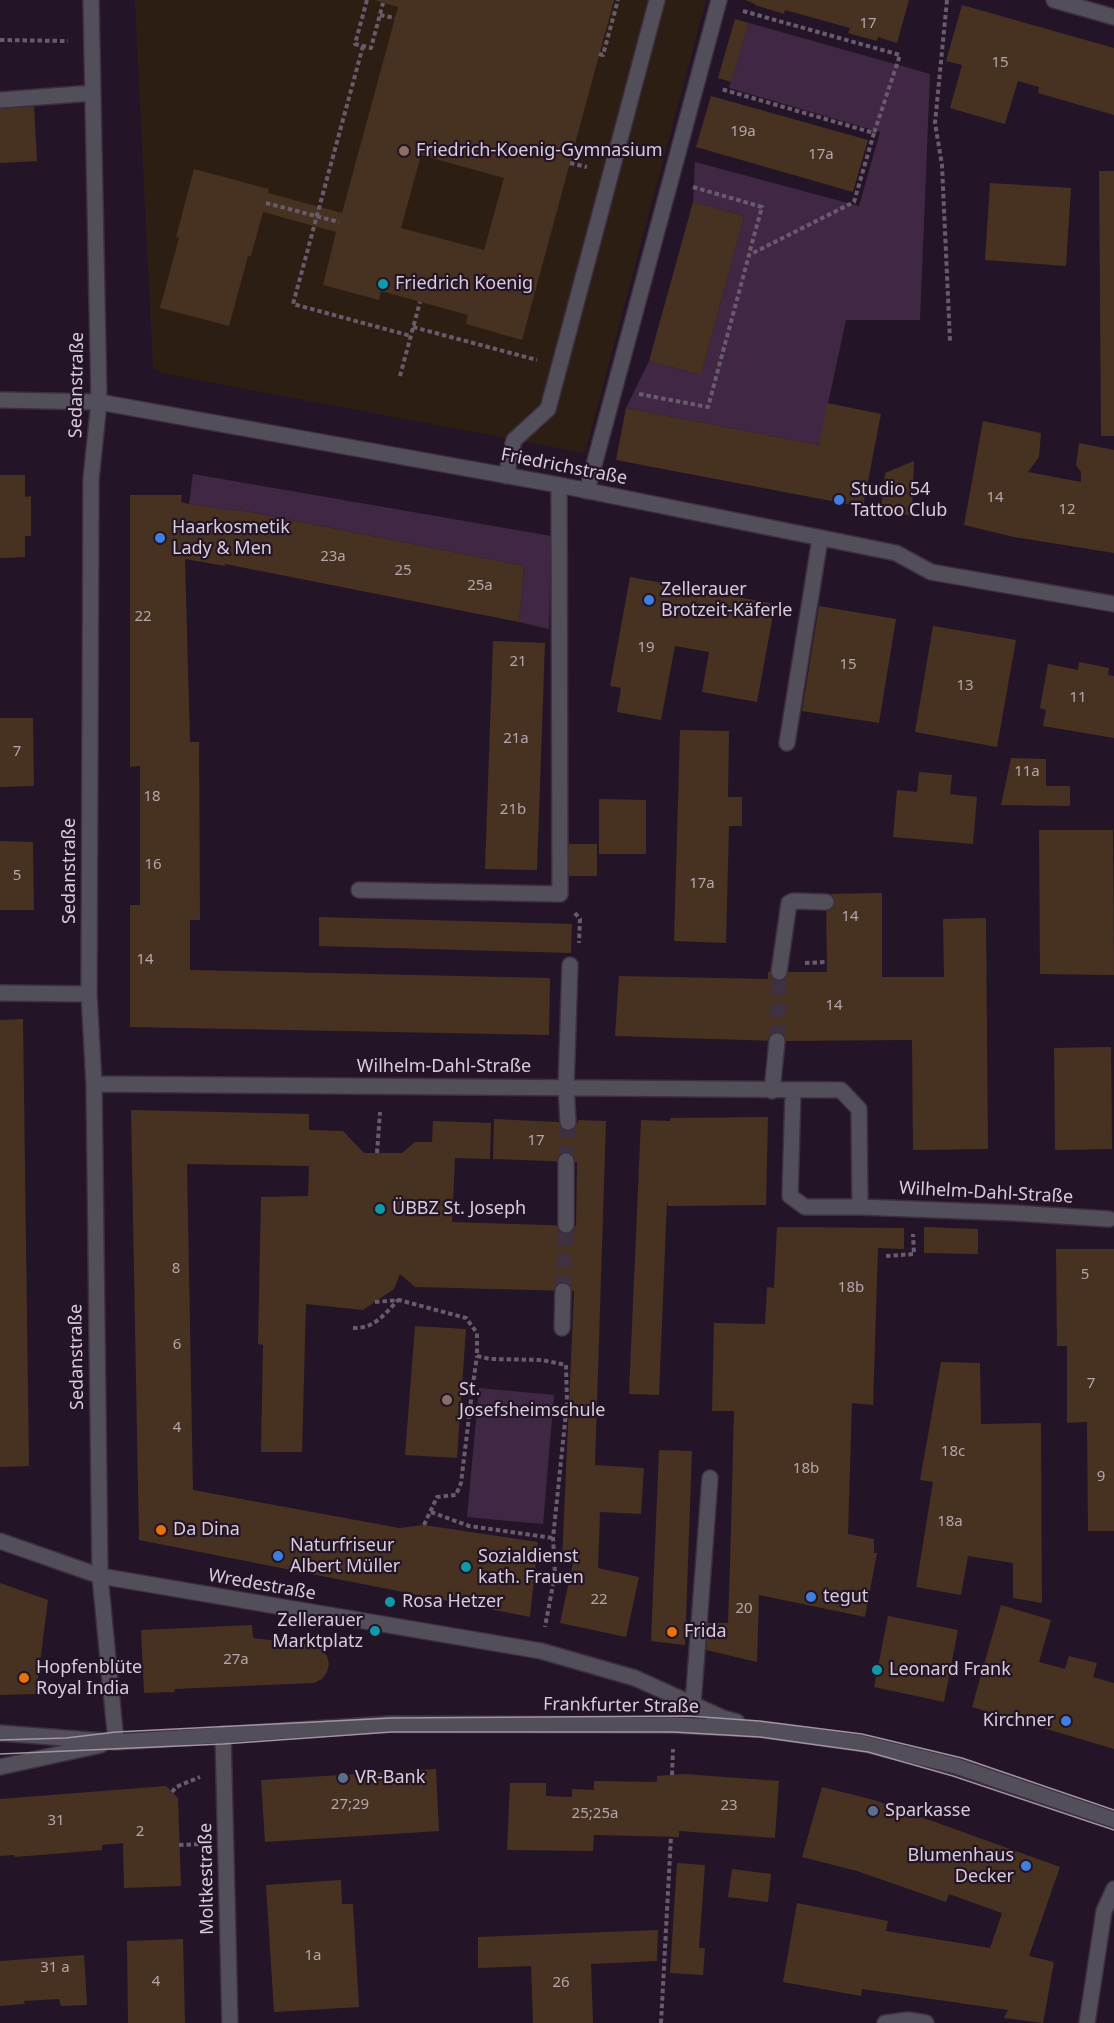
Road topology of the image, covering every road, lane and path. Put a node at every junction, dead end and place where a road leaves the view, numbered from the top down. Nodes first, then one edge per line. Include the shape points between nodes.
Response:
1 (91, 0) edge
2 (367, 0) edge
3 (618, 0) edge
4 (657, 0) edge
5 (947, 0) edge
6 (1054, 0) edge
7 (719, 2) edge
8 (383, 3) dead end
9 (380, 15) junction
10 (1114, 17) edge
11 (395, 18) dead end
12 (0, 40) edge
13 (53, 41) dead end
14 (363, 46) junction
15 (599, 54) dead end
16 (697, 82) junction
17 (93, 93) junction
18 (0, 100) edge
19 (874, 133) junction
20 (671, 180) junction
21 (266, 202) dead end
22 (316, 216) junction
23 (339, 222) dead end
24 (748, 255) junction
25 (420, 302) dead end
26 (413, 327) junction
27 (411, 336) junction
28 (950, 341) dead end
29 (559, 366) junction
30 (400, 376) dead end
31 (615, 390) junction
32 (0, 400) edge
33 (99, 402) junction
34 (506, 476) junction
35 (559, 485) junction
36 (587, 491) junction
37 (820, 538) junction
38 (1114, 604) edge
39 (787, 742) dead end
40 (359, 890) dead end
41 (826, 902) dead end
42 (580, 919) dead end
43 (574, 960) joint
44 (779, 972) tunnel mouth
45 (0, 993) edge
46 (89, 994) junction
47 (777, 1041) tunnel mouth
48 (94, 1084) junction
49 (566, 1087) junction
50 (772, 1091) junction
51 (793, 1091) junction
52 (380, 1110) dead end
53 (568, 1122) tunnel mouth
54 (377, 1153) dead end
55 (566, 1161) tunnel mouth
56 (860, 1207) junction
57 (913, 1209) junction
58 (1109, 1220) dead end
59 (566, 1225) tunnel mouth
60 (886, 1256) dead end
61 (563, 1291) tunnel mouth
62 (399, 1299) junction
63 (375, 1302) dead end
64 (353, 1328) dead end
65 (562, 1328) dead end
66 (477, 1356) junction
67 (462, 1383) dead end
68 (472, 1384) junction
69 (710, 1478) dead end
70 (431, 1512) junction
71 (424, 1525) dead end
72 (553, 1538) junction
73 (0, 1541) edge
74 (100, 1576) junction
75 (541, 1651) junction
76 (693, 1704) junction
77 (760, 1729) junction
78 (0, 1733) edge
79 (223, 1734) junction
80 (116, 1742) junction
81 (0, 1767) edge
82 (176, 1787) dead end
83 (172, 1792) dead end
84 (1114, 1820) edge
85 (671, 1836) dead end
86 (194, 1844) dead end
87 (179, 1845) dead end
88 (1114, 1889) edge
89 (230, 2023) edge
90 (661, 2023) edge
91 (885, 2023) edge
92 (926, 2023) edge
93 (1087, 2023) edge

1 - 17 street, Sedanstraße
2 - 14 path via 355,44
3 - 15 path via 603,55
4 - 29 street
5 - 28 path via 935,123 942,165
6 - 10 street
7 - 16 street
7 - 19 path via 900,56
8 - 9 path
9 - 11 path
9 - 14 path via 371,48
12 - 13 path
14 - 22 path
16 - 19 path
16 - 20 street
17 - 18 street
17 - 33 street, Sedanstraße
19 - 24 path via 854,202
20 - 24 path via 762,207
20 - 31 street
21 - 22 path
22 - 23 path
22 - 27 path via 293,304
24 - 31 path via 708,407
25 - 26 path
26 - 27 path
26 - 29 path
27 - 30 path
29 - 34 street via 548,409 514,440
31 - 36 street
32 - 33 street, Friedrichstraße
33 - 34 street, Friedrichstraße
33 - 46 street, Sedanstraße via 91,479
34 - 35 street, Friedrichstraße
35 - 36 street, Friedrichstraße
35 - 40 street via 560,894
36 - 37 street, Friedrichstraße
37 - 38 street, Friedrichstraße via 896,553 931,572
37 - 39 street
41 - 44 street via 789,903
42 - 43 path
43 - 49 street
45 - 46 street
46 - 48 street, Sedanstraße
47 - 50 street
48 - 49 street, Wilhelm-Dahl-Straße
48 - 74 street, Sedanstraße
49 - 50 street, Wilhelm-Dahl-Straße
49 - 53 street
50 - 51 street, Wilhelm-Dahl-Straße
51 - 56 street, Wilhelm-Dahl-Straße via 841,1090 859,1109
51 - 56 street, Wilhelm-Dahl-Straße via 790,1196 805,1207
52 - 54 path
55 - 59 street
56 - 57 street, Wilhelm-Dahl-Straße
57 - 58 street, Wilhelm-Dahl-Straße
57 - 60 path via 914,1254
61 - 65 street
62 - 63 path
62 - 64 path via 374,1324
62 - 66 path via 466,1318 477,1333
66 - 68 path
66 - 72 path via 566,1365 567,1403
67 - 68 path
68 - 70 path via 461,1483 456,1495 436,1497
69 - 76 street
70 - 71 path
70 - 72 path via 469,1526
72 - 75 path via 555,1574
73 - 74 street, Wredestraße
74 - 75 street, Wredestraße
74 - 80 street, Sedanstraße
75 - 76 street, Wredestraße via 634,1678
76 - 77 street, Wredestraße
77 - 79 street, Frankfurter Straße via 390,1724
77 - 84 street, Frankfurter Straße via 861,1743 956,1766
78 - 80 street, Frankfurter Straße
79 - 80 street, Frankfurter Straße
79 - 89 street, Moltkestraße
80 - 81 street, Frankfurter Straße
82 - 83 path
85 - 90 path
86 - 87 path
88 - 93 street via 1104,1911
91 - 92 street

